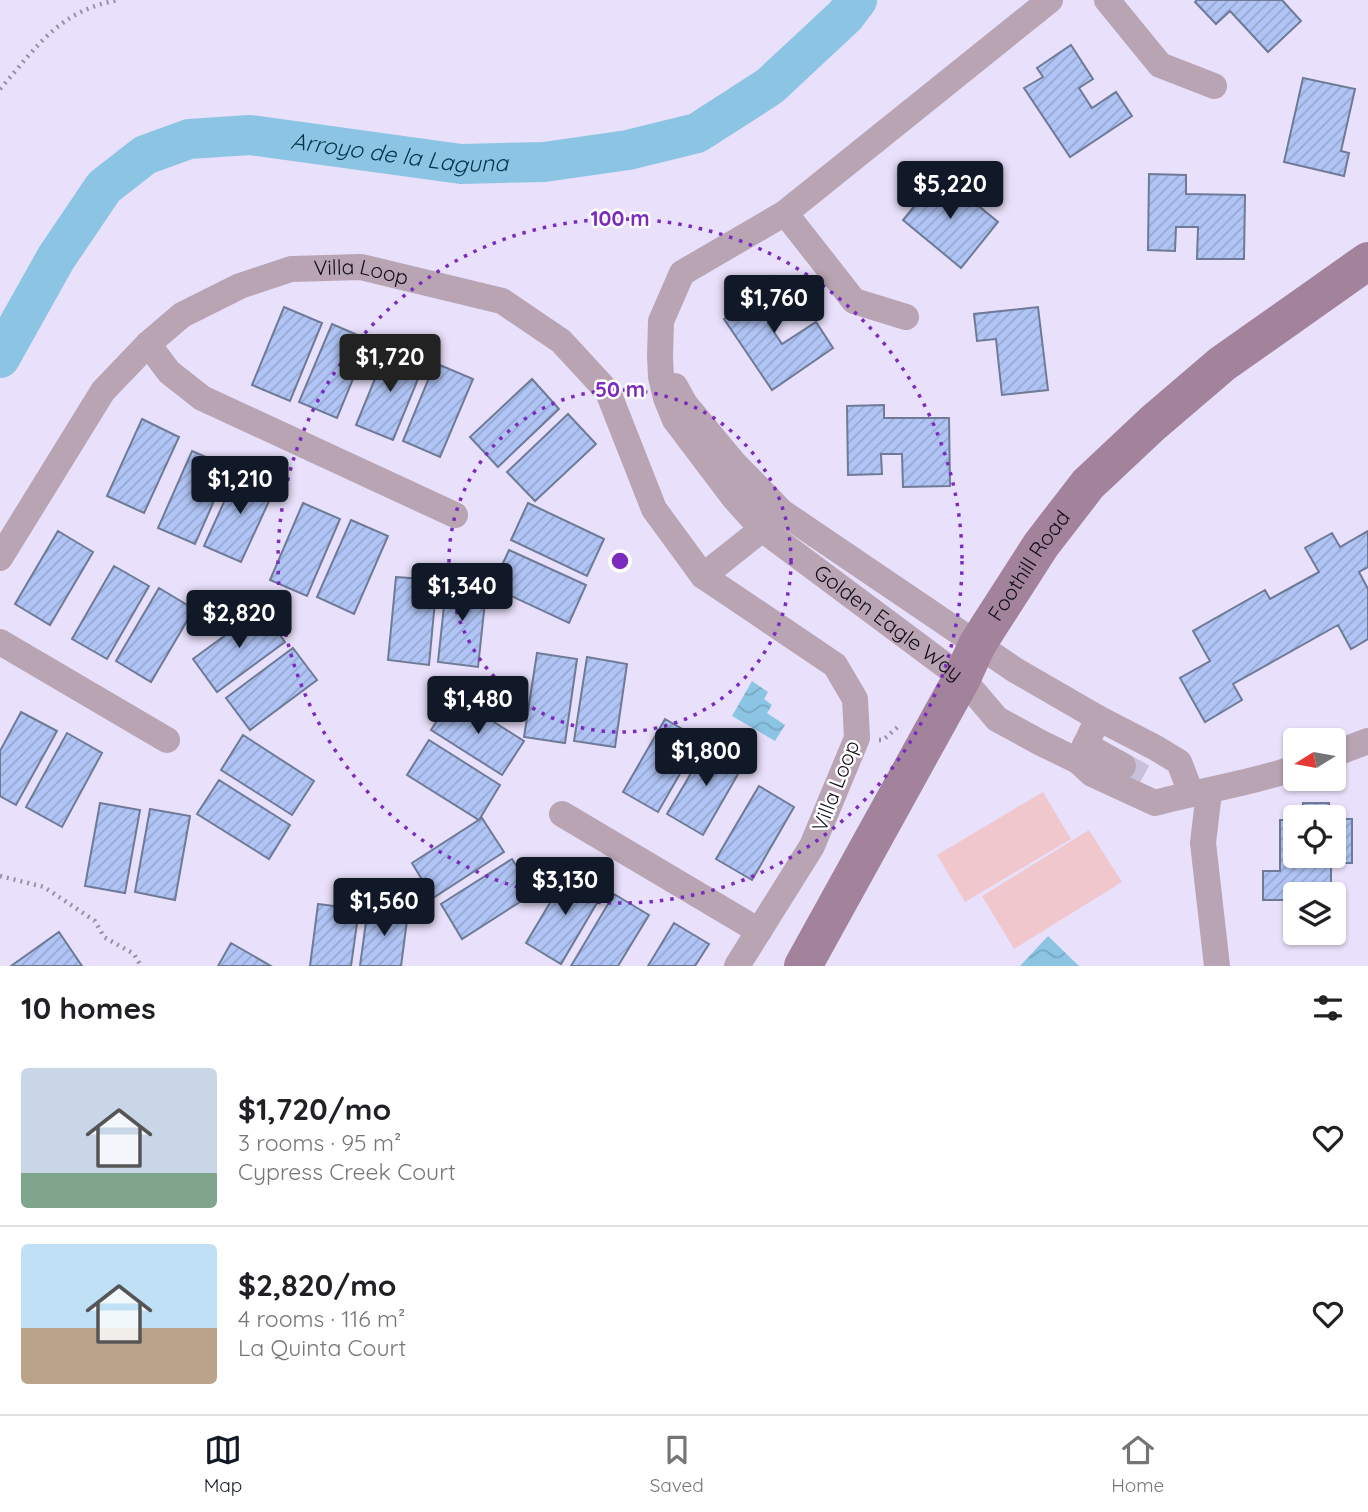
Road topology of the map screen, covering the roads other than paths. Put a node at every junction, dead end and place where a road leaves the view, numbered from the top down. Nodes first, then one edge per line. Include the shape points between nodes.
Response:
1 (1050, 0) edge
2 (1107, 0) edge
3 (1214, 86) dead end
4 (785, 213) junction
5 (1368, 261) edge
6 (906, 317) dead end
7 (148, 344) junction
8 (660, 356) junction
9 (782, 512) junction
10 (455, 515) dead end
11 (762, 529) junction
12 (0, 558) edge
13 (704, 576) junction
14 (0, 642) edge
15 (969, 661) junction
16 (1098, 718) junction
17 (167, 740) dead end
18 (1368, 741) edge
19 (1346, 749) edge
20 (1082, 753) junction
21 (1283, 771) edge
22 (1200, 792) junction
23 (562, 814) dead end
24 (759, 931) junction
25 (737, 966) edge
26 (803, 966) edge
27 (1217, 966) edge

1 - 4 street, Golden Eagle Way
2 - 3 street via 1160,65
4 - 6 street via 854,301
4 - 8 street, Golden Eagle Way via 682,273 661,321
5 - 15 main road, Foothill Road via 1222,364 1088,484 1041,545
7 - 10 street via 169,372 202,398
7 - 12 street, Villa Loop via 103,391
7 - 13 street, Villa Loop via 183,315 240,286 291,269 360,267 502,301 561,341 608,392 654,509
8 - 9 street, Golden Eagle Way via 685,404
8 - 11 street, Golden Eagle Way via 661,377 675,420
9 - 11 street
9 - 15 street, Golden Eagle Way
11 - 13 street
11 - 15 street, Golden Eagle Way
13 - 24 street, Villa Loop via 835,665 855,699 857,738 812,846
14 - 17 street
15 - 16 street, Golden Eagle Way via 1015,670
15 - 20 street, Golden Eagle Way via 997,719 1041,743
15 - 26 main road, Foothill Road
16 - 20 street
16 - 22 street, Golden Eagle Way via 1179,762
18 - 19 street
20 - 22 street, Golden Eagle Way via 1133,771 1161,787
20 - 22 street, Golden Eagle Way via 1092,774 1155,803
21 - 22 street, Golden Eagle Way
22 - 27 street
23 - 24 street
24 - 25 street, Villa Loop

